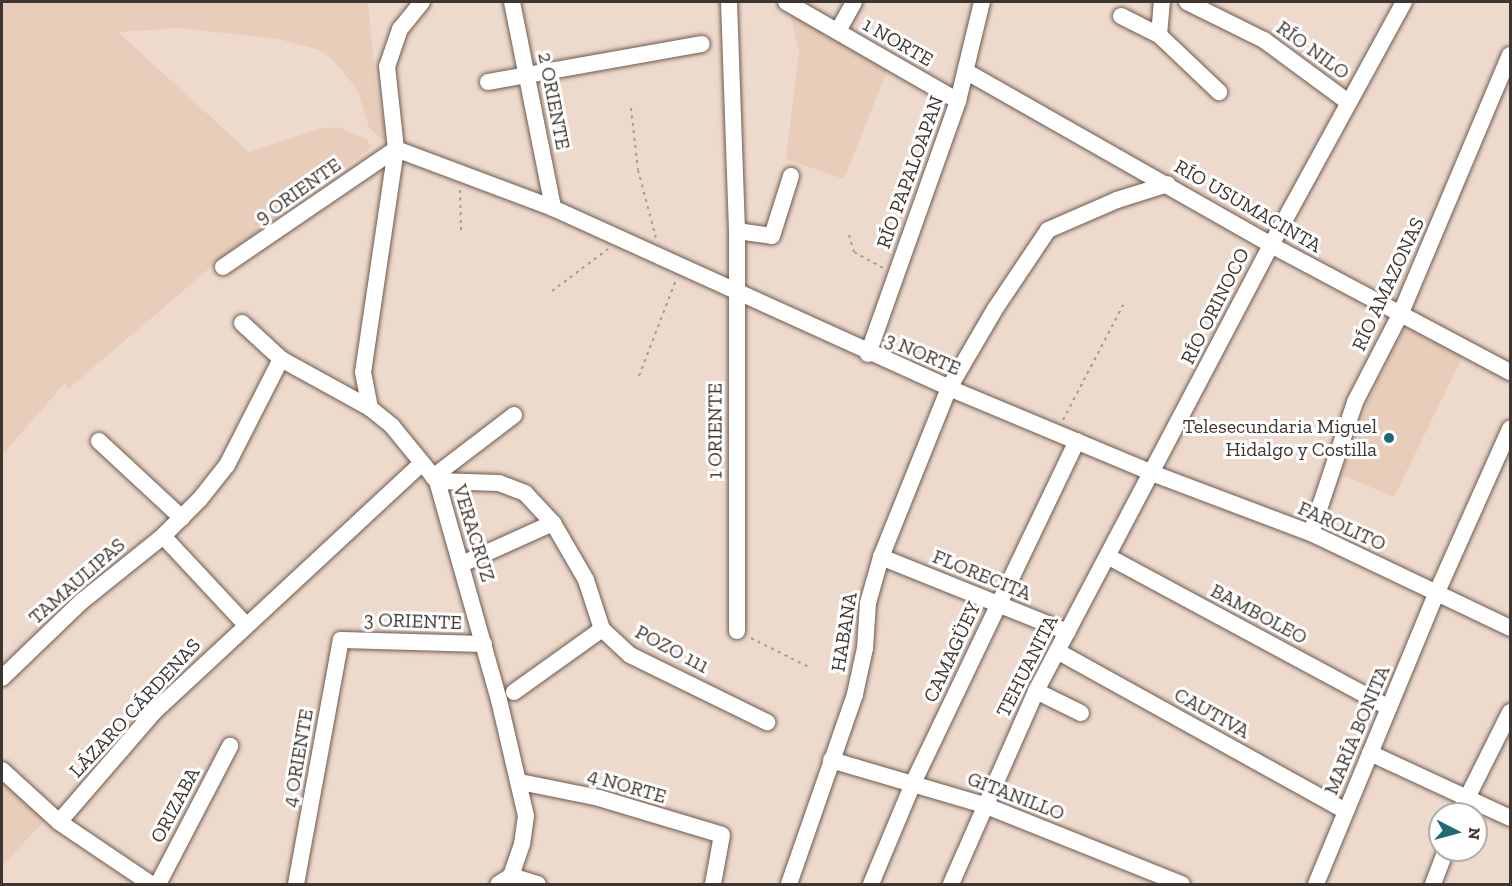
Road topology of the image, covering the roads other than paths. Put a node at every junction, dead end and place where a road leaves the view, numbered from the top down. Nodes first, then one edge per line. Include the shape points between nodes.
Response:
1 (422, 2) edge
2 (512, 2) edge
3 (729, 2) edge
4 (786, 2) edge
5 (854, 2) edge
6 (982, 2) edge
7 (1162, 2) edge
8 (1187, 2) edge
9 (1404, 2) edge
10 (1121, 16) dead end
11 (838, 31) junction
12 (1159, 35) junction
13 (702, 44) dead end
14 (1510, 55) edge
15 (966, 72) junction
16 (529, 76) junction
17 (488, 82) dead end
18 (1219, 92) dead end
19 (958, 101) junction
20 (1348, 102) junction
21 (396, 148) junction
22 (791, 176) dead end
23 (1168, 184) junction
24 (553, 208) junction
25 (737, 231) junction
26 (1271, 245) junction
27 (223, 267) dead end
28 (735, 292) junction
29 (1400, 315) junction
30 (242, 323) dead end
31 (868, 354) junction
32 (281, 359) junction
33 (1510, 372) edge
34 (949, 388) junction
35 (369, 408) junction
36 (514, 415) dead end
37 (1510, 429) edge
38 (99, 441) dead end
39 (1077, 441) junction
40 (421, 464) junction
41 (1152, 473) junction
42 (435, 479) junction
43 (182, 518) junction
44 (553, 523) junction
45 (1311, 533) junction
46 (163, 536) junction
47 (1110, 556) junction
48 (881, 557) junction
49 (462, 564) junction
50 (1437, 592) junction
51 (999, 603) junction
52 (244, 624) junction
53 (1510, 628) edge
54 (602, 629) junction
55 (737, 632) road end
56 (1068, 632) junction
57 (341, 640) joint
58 (484, 644) junction
59 (1057, 651) junction
60 (2, 678) edge
61 (1036, 691) junction
62 (514, 692) dead end
63 (1389, 708) junction
64 (1510, 712) edge
65 (1081, 713) dead end
66 (767, 722) dead end
67 (230, 746) dead end
68 (1370, 753) junction
69 (831, 760) junction
70 (2, 770) edge
71 (914, 781) junction
72 (520, 782) junction
73 (1465, 796) junction
74 (1463, 802) edge
75 (984, 805) junction
76 (1346, 811) junction
77 (1510, 818) edge
78 (59, 822) junction
79 (1442, 862) edge
80 (504, 880) edge
81 (151, 885) edge
82 (158, 885) edge
83 (296, 885) edge
84 (538, 885) edge
85 (713, 885) edge
86 (789, 885) edge
87 (871, 885) edge
88 (951, 885) edge
89 (1182, 885) edge
90 (1316, 885) edge
91 (1433, 885) edge

1 - 21 street via 400,29 387,66
2 - 16 street, 2 ORIENTE
3 - 25 street, 1 ORIENTE
4 - 11 street, 1 NORTE
5 - 11 street
6 - 15 street, RÍO PAPALOAPAN
7 - 12 street
8 - 20 street, RÍO NILO via 1264,40
9 - 20 street, RÍO ORINOCO
10 - 12 street
11 - 19 street, 1 NORTE
12 - 18 street
13 - 16 street
14 - 29 street, RÍO AMAZONAS
15 - 19 street, RÍO PAPALOAPAN
15 - 23 street, RÍO USUMACINTA
16 - 17 street
16 - 24 street, 2 ORIENTE
19 - 31 street, RÍO PAPALOAPAN
20 - 26 street, RÍO ORINOCO
21 - 24 street, 3 NORTE
21 - 27 street, 9 ORIENTE
21 - 35 street via 363,372
22 - 25 street via 772,236
23 - 26 street, RÍO USUMACINTA
23 - 34 street, HABANA via 1117,200 1048,230
24 - 28 street, 3 NORTE
25 - 28 street, 1 ORIENTE
26 - 29 street, RÍO USUMACINTA
26 - 41 street, RÍO ORINOCO
28 - 31 street, 3 NORTE
28 - 55 street, 1 ORIENTE
29 - 33 street, RÍO USUMACINTA
29 - 45 street, RÍO AMAZONAS via 1355,402
30 - 32 street
31 - 34 street, 3 NORTE
32 - 35 street
32 - 43 street, TAMAULIPAS via 227,465
34 - 39 street, 3 NORTE
34 - 48 street, HABANA
35 - 40 street, VERACRUZ via 392,426
36 - 42 street
37 - 50 street, MARÍA BONITA
38 - 43 street
39 - 41 street, 3 NORTE
39 - 51 street, CAMAGÜEY
40 - 42 street, VERACRUZ
40 - 52 street, LÁZARO CÁRDENAS
41 - 45 street, FAROLITO
41 - 47 street, TEHUANITA
42 - 44 street, POZO 111 via 510,486 525,493
42 - 49 street, VERACRUZ
43 - 46 street, TAMAULIPAS
44 - 49 street
44 - 54 street, POZO 111 via 586,580
45 - 50 street, FAROLITO
46 - 52 street
46 - 60 street, TAMAULIPAS via 81,602
47 - 56 street, TEHUANITA
47 - 63 street, BAMBOLEO
48 - 51 street, FLORECITA
48 - 69 street, HABANA via 868,603 865,648 855,694
49 - 58 street, VERACRUZ
50 - 53 street, FAROLITO
50 - 63 street, MARÍA BONITA
51 - 56 street, FLORECITA
51 - 71 street, CAMAGÜEY
52 - 78 street, LÁZARO CÁRDENAS via 154,712
54 - 62 street
54 - 66 street, POZO 111 via 630,655
56 - 59 street, TEHUANITA
57 - 58 street, 3 ORIENTE
57 - 83 street, 4 ORIENTE
58 - 72 street, VERACRUZ
59 - 61 street, TEHUANITA
59 - 76 street, CAUTIVA
61 - 65 street
61 - 75 street, TEHUANITA
63 - 68 street, MARÍA BONITA
64 - 73 street
67 - 82 street, ORIZABA
68 - 73 street
68 - 76 street, MARÍA BONITA
69 - 71 street, GITANILLO
69 - 86 street, HABANA
70 - 78 street
71 - 75 street, GITANILLO
71 - 87 street, CAMAGÜEY
72 - 80 street, VERACRUZ via 526,816 522,844
72 - 85 street, 4 NORTE via 599,798 722,835
73 - 74 street
73 - 77 street
75 - 88 street, TEHUANITA
75 - 89 street, GITANILLO
76 - 90 street, MARÍA BONITA
78 - 81 street
79 - 91 street
80 - 84 street

